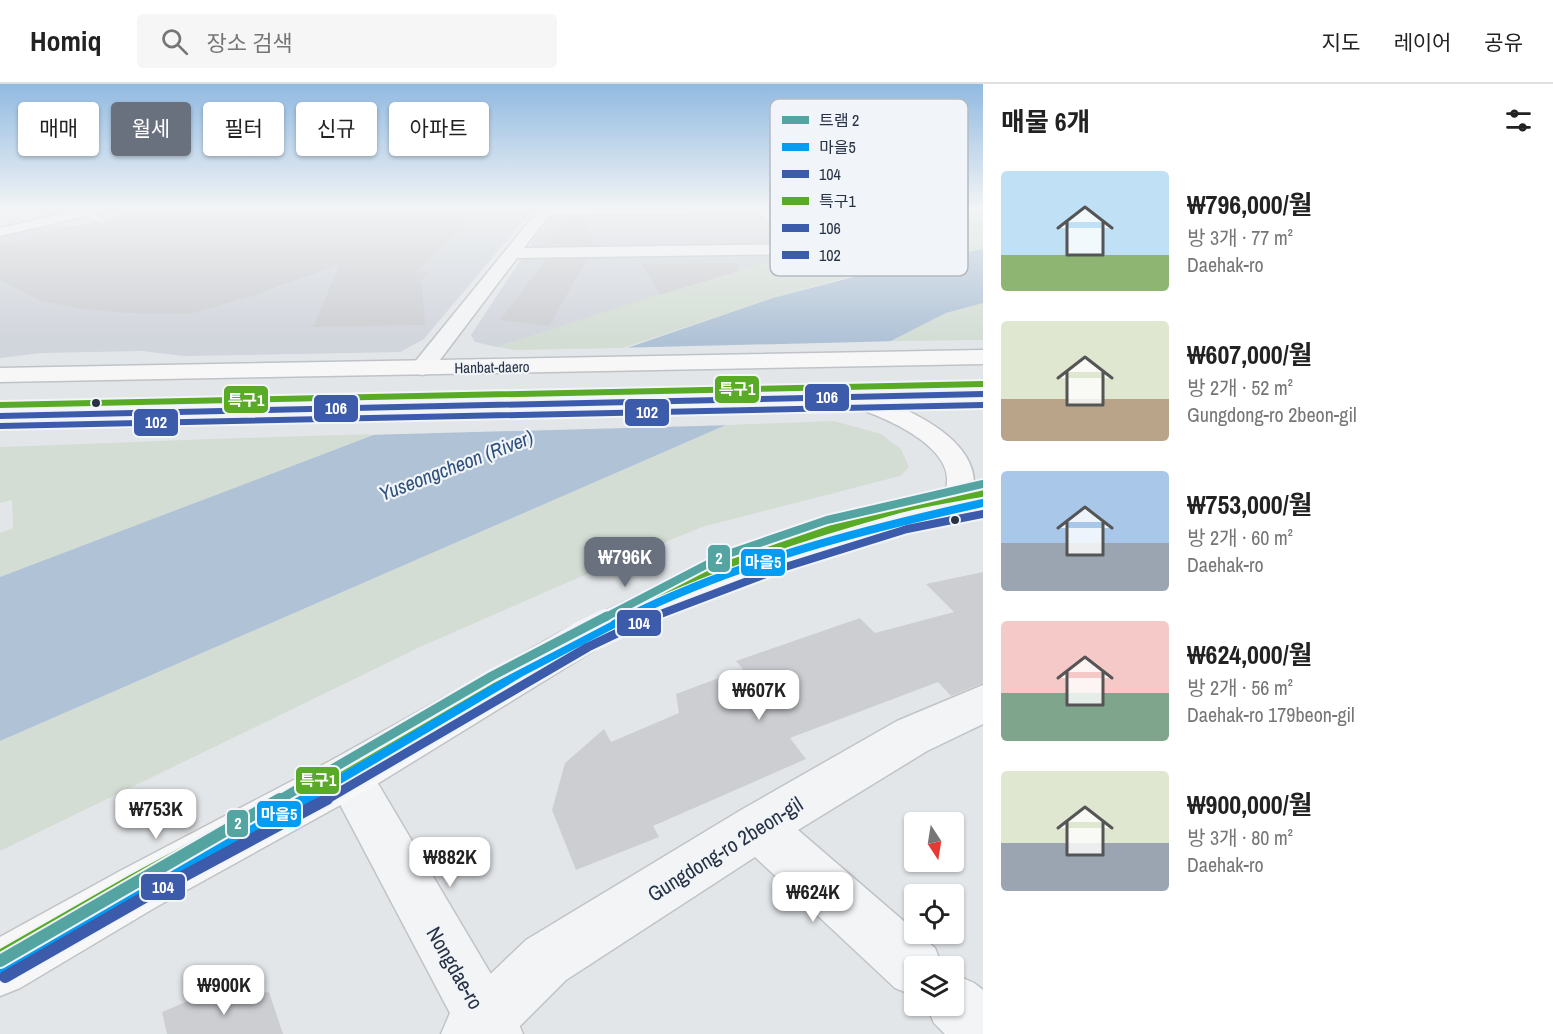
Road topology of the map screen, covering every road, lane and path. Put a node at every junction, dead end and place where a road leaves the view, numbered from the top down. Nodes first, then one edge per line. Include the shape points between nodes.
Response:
1 (562, 252) edge
2 (513, 253) joint
3 (983, 357) edge
4 (422, 368) junction
5 (0, 375) edge
6 (983, 394) edge
7 (864, 398) junction
8 (0, 416) edge
9 (983, 503) edge
10 (947, 511) junction
11 (983, 704) edge
12 (348, 776) junction
13 (758, 827) junction
14 (904, 958) edge
15 (0, 968) edge
16 (964, 1011) edge
17 (983, 1029) edge
18 (483, 1030) edge

1 - 2 street
2 - 4 street
3 - 4 main road, Hanbat-daero
4 - 5 main road, Hanbat-daero
6 - 7 main road
7 - 8 main road
7 - 10 main road via 917,424 950,451 959,473 958,496
9 - 10 main road
10 - 12 main road via 904,519 779,558 660,601 554,655
11 - 13 street, Gungdong-ro 2beon-gil via 912,736
12 - 15 main road
12 - 18 street, Nongdae-ro
13 - 14 street
13 - 18 street, Gungdong-ro 2beon-gil via 546,960
16 - 17 street

